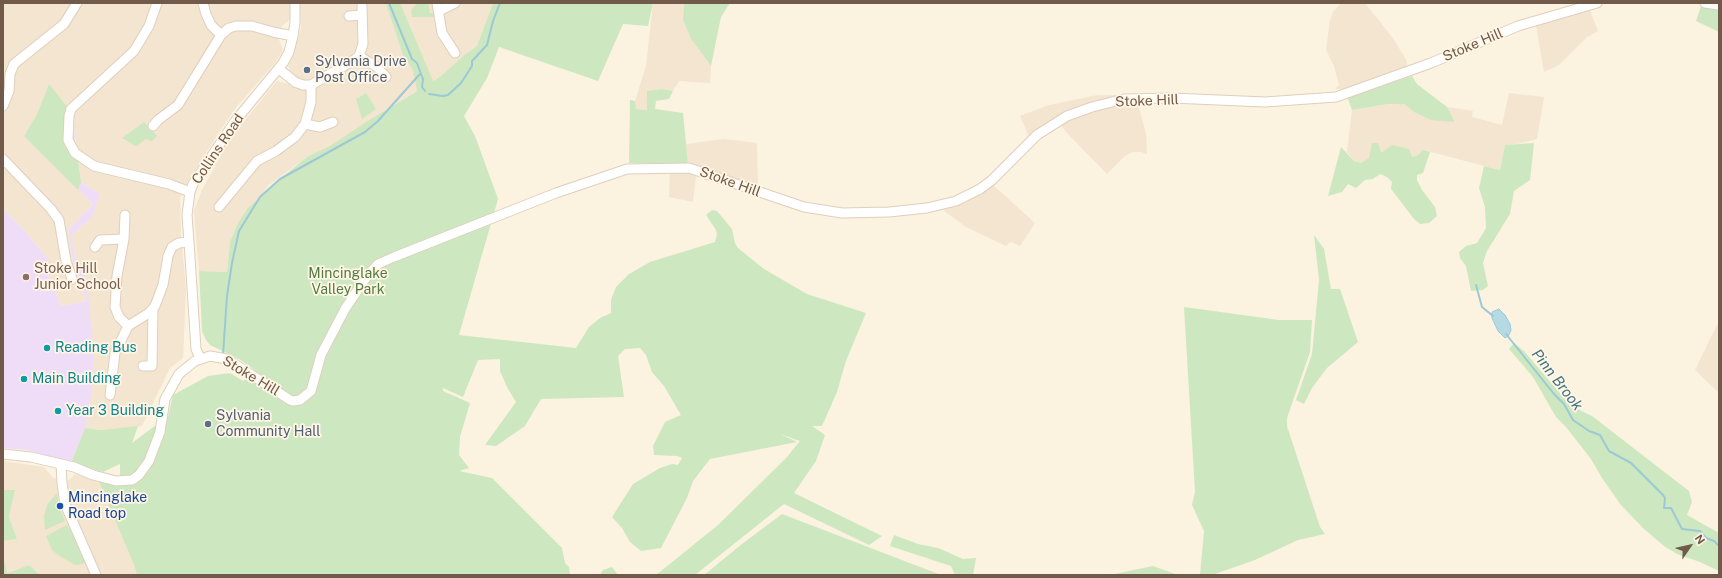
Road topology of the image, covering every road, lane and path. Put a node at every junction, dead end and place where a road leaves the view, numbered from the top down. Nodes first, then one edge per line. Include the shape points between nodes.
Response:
1 (77, 3) edge
2 (157, 3) edge
3 (203, 3) edge
4 (295, 3) edge
5 (455, 3) edge
6 (1597, 3) edge
7 (1705, 3) edge
8 (1719, 6) edge
9 (438, 7) edge
10 (349, 16) dead end
11 (221, 35) junction
12 (293, 36) junction
13 (454, 53) dead end
14 (359, 56) junction
15 (279, 69) junction
16 (382, 76) dead end
17 (311, 85) junction
18 (3, 106) edge
19 (150, 114) dead end
20 (333, 122) dead end
21 (305, 124) junction
22 (3, 159) edge
23 (190, 192) junction
24 (219, 206) dead end
25 (125, 215) dead end
26 (101, 230) dead end
27 (124, 239) junction
28 (189, 242) junction
29 (72, 279) dead end
30 (154, 309) junction
31 (128, 326) junction
32 (200, 358) junction
33 (143, 366) dead end
34 (110, 395) dead end
35 (3, 454) edge
36 (61, 464) junction
37 (96, 575) edge

1 - 18 street via 64,24 14,64
2 - 23 street via 149,26 134,51 71,109 68,140 75,153 94,166 169,184
3 - 11 street via 212,25
4 - 12 street, Collins Road
5 - 9 street
6 - 32 street, Stoke Hill via 1518,26 1431,63 1336,97 1265,102 1170,98 1124,100 1092,107 1067,116 1037,135 980,189 956,201 926,208 842,213 804,207 689,168 627,170 556,193 378,264 345,309 321,355 311,391 300,400 290,400 223,358
7 - 8 street
9 - 13 street via 442,33
10 - 14 street via 362,11 363,44
11 - 12 street via 230,28 243,25
11 - 19 street via 178,105 155,123
12 - 15 street, Collins Road via 289,52
14 - 16 street via 368,60
14 - 17 street
15 - 17 street via 295,82
15 - 23 street, Collins Road via 236,120
17 - 21 street via 311,102
20 - 21 street via 320,127
21 - 24 street via 289,141 257,161
22 - 29 street via 62,218 66,261
23 - 28 street, Collins Road via 187,215
25 - 27 street
26 - 27 street via 97,243
27 - 31 street via 117,276 115,307 119,317
28 - 30 street via 172,247
28 - 32 street, Collins Road via 196,349
30 - 31 street
30 - 33 street via 152,366
31 - 34 street via 115,353
32 - 36 street via 180,374 169,392 160,432 149,461 139,475 132,480 116,481
35 - 36 street
36 - 37 street via 65,504

